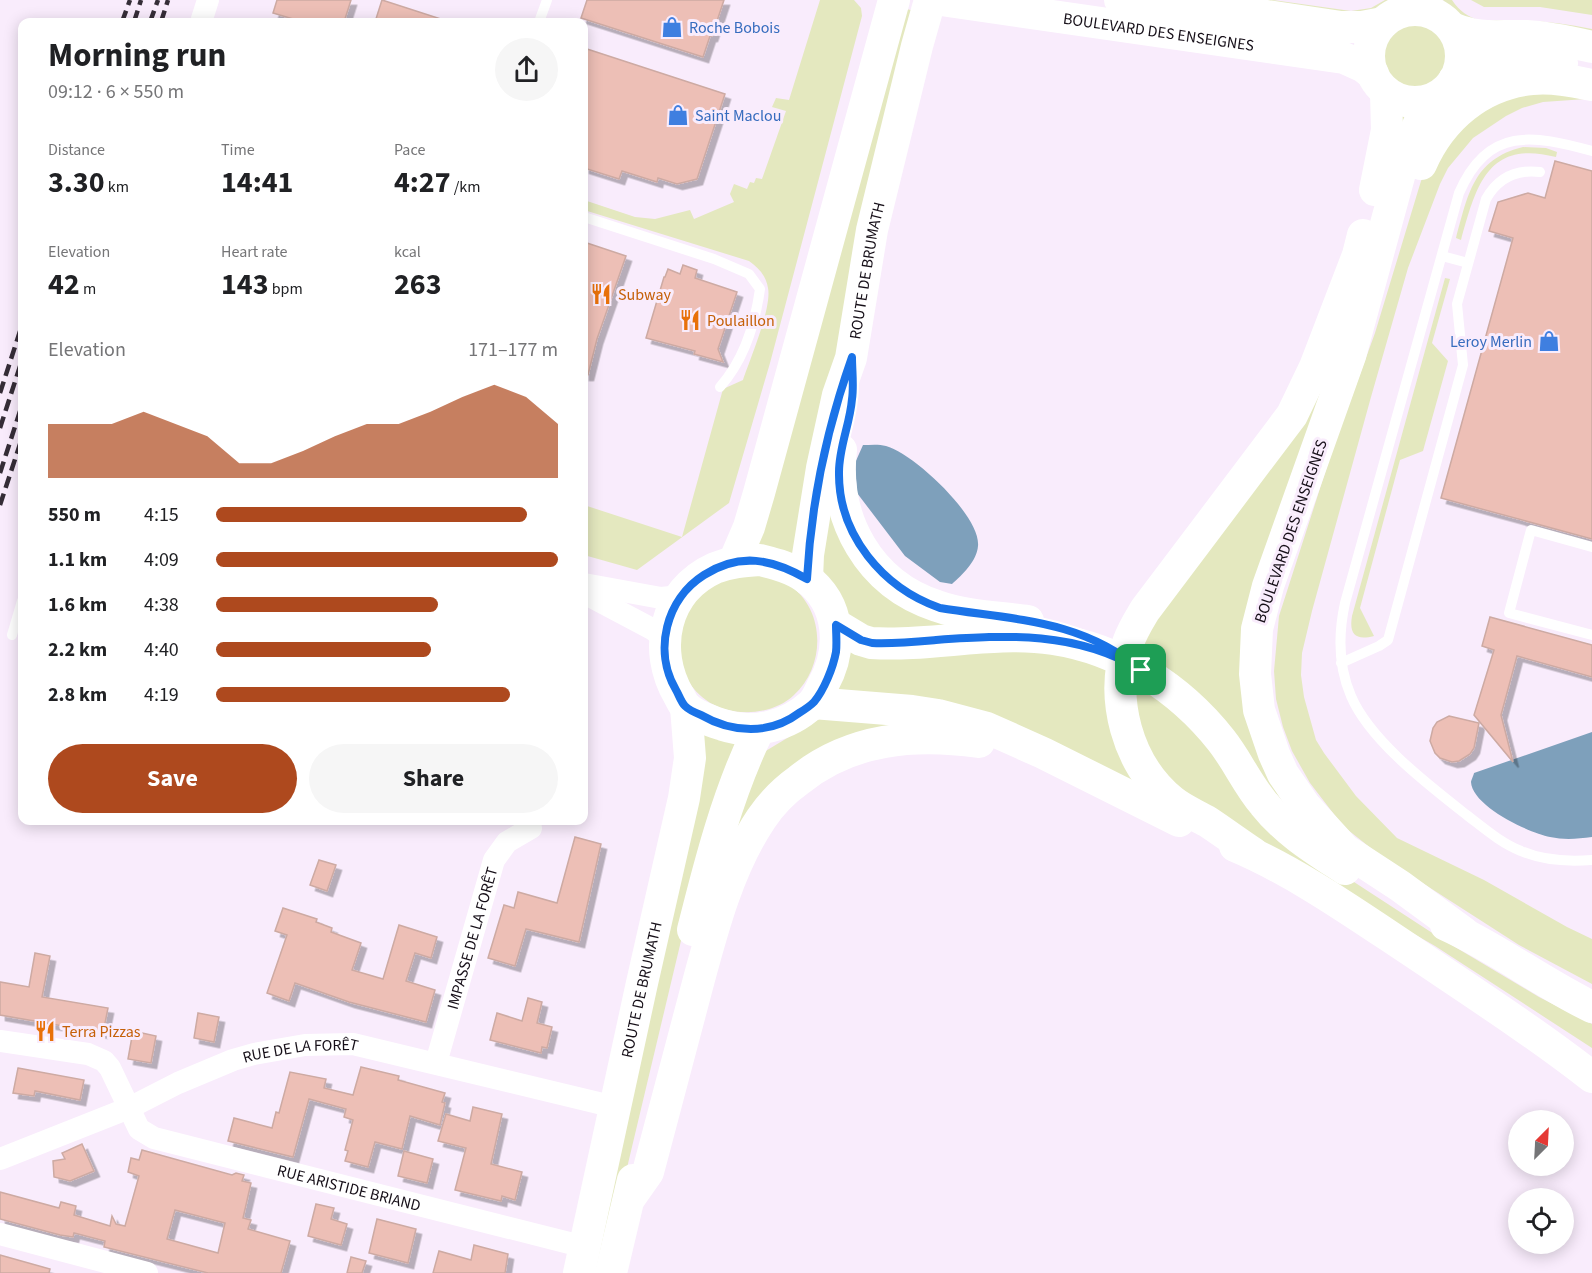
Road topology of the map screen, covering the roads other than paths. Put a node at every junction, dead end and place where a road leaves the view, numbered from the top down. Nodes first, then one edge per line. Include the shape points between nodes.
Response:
1 (208, 0) edge
2 (547, 0) edge
3 (894, 0) edge
4 (930, 0) edge
5 (941, 0) edge
6 (1120, 0) edge
7 (1419, 13) edge
8 (202, 18) edge
9 (540, 18) edge
10 (1592, 47) edge
11 (1592, 70) edge
12 (1380, 83) junction
13 (1592, 85) edge
14 (1447, 88) junction
15 (1592, 151) edge
16 (1540, 172) dead end
17 (588, 218) edge
18 (1442, 256) junction
19 (1468, 263) junction
20 (1363, 313) junction
21 (852, 357) junction
22 (720, 387) dead end
23 (1592, 547) edge
24 (734, 562) junction
25 (807, 579) junction
26 (588, 585) edge
27 (588, 595) edge
28 (681, 596) junction
29 (18, 615) edge
30 (836, 625) junction
31 (12, 635) dead end
32 (1592, 635) edge
33 (664, 638) junction
34 (1080, 639) junction
35 (1341, 663) junction
36 (813, 703) junction
37 (686, 707) junction
38 (759, 729) junction
39 (1154, 808) junction
40 (531, 828) dead end
41 (1253, 854) junction
42 (1592, 860) edge
43 (1464, 933) junction
44 (1592, 1007) edge
45 (0, 1041) edge
46 (436, 1063) junction
47 (1592, 1077) edge
48 (615, 1107) junction
49 (129, 1108) junction
50 (0, 1159) edge
51 (629, 1199) junction
52 (0, 1234) edge
53 (582, 1260) edge
54 (147, 1273) edge
55 (611, 1273) edge

1 - 8 street
2 - 9 lane
3 - 24 main road via 750,527
4 - 21 main road, ROUTE DE BRUMATH via 872,230
5 - 12 main road, BOULEVARD DES ENSEIGNES via 1344,58 1364,67
6 - 7 main road, BOULEVARD DES ENSEIGNES via 1341,27 1362,27
7 - 10 main road, BOULEVARD DES ENSEIGNES via 1468,35 1545,38
7 - 12 main road via 1371,42 1370,64
7 - 14 main road via 1458,38 1461,59
11 - 14 main road, BOULEVARD DES ENSEIGNES via 1554,62 1501,59 1465,72
12 - 14 main road via 1396,98 1418,102
12 - 41 main road via 1387,130 1385,150 1358,255 1315,367 1283,429 1145,610 1128,644 1121,675 1127,734 1151,780 1174,803
13 - 20 main road via 1552,79 1514,82 1478,96 1448,119 1424,156 1391,253
14 - 20 main road, BOULEVARD DES ENSEIGNES via 1424,112 1404,158
15 - 18 lane via 1525,138 1491,151 1477,162 1459,193
16 - 19 lane via 1518,172 1492,189
17 - 22 lane via 749,274 760,289 756,319 732,373
18 - 19 lane
18 - 35 lane via 1345,603 1340,626
19 - 35 lane via 1457,304 1463,365 1388,640
20 - 43 main road, BOULEVARD DES ENSEIGNES via 1265,597 1257,628 1255,674 1259,710 1283,774 1321,826 1345,850
21 - 25 main road, ROUTE DE BRUMATH via 838,395 822,468
21 - 34 main road via 852,399 838,472 840,493 855,537 879,571 910,595 940,608 1038,623
23 - 32 lane via 1531,530 1509,613
24 - 25 main road via 760,560 785,566
24 - 28 main road via 705,574
25 - 30 main road via 827,600
26 - 28 street via 661,598
27 - 33 street
28 - 33 main road
29 - 31 lane
30 - 34 main road via 872,643 1006,636
30 - 36 main road via 836,652
33 - 37 main road via 665,663
34 - 43 main road via 1102,643 1124,656 1185,702 1232,755 1264,805 1303,842 1392,900
35 - 42 lane via 1352,698 1371,729 1443,796 1501,841 1523,852 1560,861
36 - 38 main road via 796,716
36 - 39 main road via 912,711 987,728
37 - 38 main road via 734,728
37 - 48 main road, ROUTE DE BRUMATH via 690,758 684,798
38 - 51 main road via 736,783 706,881
39 - 41 main road
39 - 51 main road via 1003,748 958,739 884,741 816,766 785,790 761,818 742,854 706,952 648,1172
40 - 46 street, IMPASSE DE LA FORÊT via 507,842 494,860
41 - 47 main road via 1389,936
43 - 44 main road
45 - 49 street, RUE ARISTIDE BRIAND via 98,1058 110,1068
46 - 48 street, RUE DE LA FORÊT
46 - 49 street, RUE DE LA FORÊT via 353,1044 305,1045 233,1060
48 - 53 main road, ROUTE DE BRUMATH
49 - 50 street, RUE DE LA FORÊT
49 - 53 street, RUE ARISTIDE BRIAND via 139,1129 154,1138
51 - 55 main road
52 - 54 street

